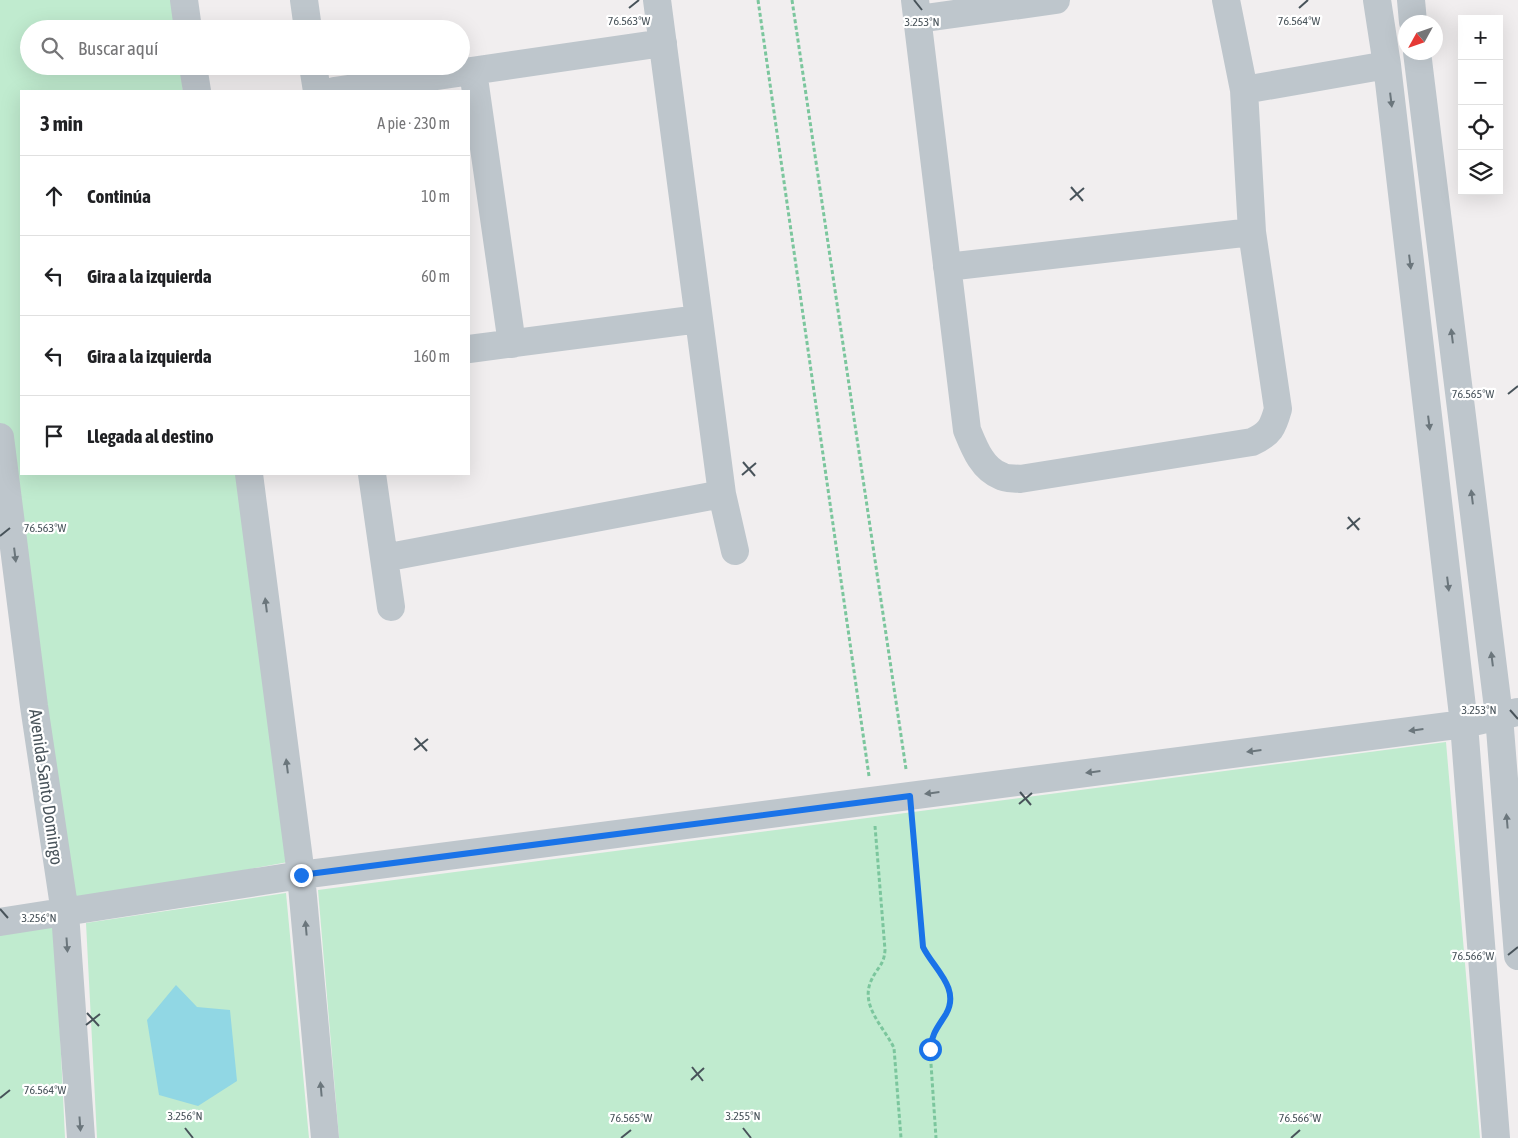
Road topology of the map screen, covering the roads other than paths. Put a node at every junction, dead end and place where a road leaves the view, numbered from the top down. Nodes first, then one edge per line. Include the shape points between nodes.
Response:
1 (184, 0) edge
2 (304, 0) edge
3 (657, 0) edge
4 (1056, 0) edge
5 (1226, 0) edge
6 (1377, 0) edge
7 (1411, 0) edge
8 (917, 9) edge
9 (1412, 15) edge
10 (187, 20) edge
11 (307, 20) edge
12 (663, 43) junction
13 (1418, 60) edge
14 (1387, 66) junction
15 (470, 71) edge
16 (473, 71) junction
17 (194, 75) edge
18 (314, 75) edge
19 (445, 75) edge
20 (197, 90) edge
21 (317, 90) edge
22 (341, 90) edge
23 (1244, 90) junction
24 (1252, 232) junction
25 (948, 267) junction
26 (699, 319) junction
27 (512, 344) junction
28 (470, 349) edge
29 (0, 437) edge
30 (249, 475) edge
31 (372, 475) edge
32 (722, 494) junction
33 (735, 551) dead end
34 (384, 558) junction
35 (391, 607) dead end
36 (1509, 714) edge
37 (1464, 724) junction
38 (301, 875) junction
39 (65, 913) junction
40 (0, 922) edge
41 (1518, 956) edge
42 (81, 1138) edge
43 (325, 1138) edge
44 (1496, 1138) edge

1 - 10 street
2 - 11 street
3 - 12 street
4 - 8 street
5 - 23 street
6 - 14 street
7 - 9 street
8 - 25 street
12 - 16 street
12 - 26 street
36 -> 13 street
14 - 23 street
14 -> 37 street
15 - 16 street
16 - 27 street
17 - 20 street
18 - 21 street
19 - 22 street
23 - 24 street
24 - 25 street
24 - 25 street via 1278,408 1273,425 1265,436 1252,442 1020,479 1002,477 987,468 967,430
26 - 27 street
26 - 32 street
27 - 28 street
29 -> 39 street, Avenida Santo Domingo via 34,706
38 -> 30 street
31 - 34 street
32 - 33 street
32 - 34 street
34 - 35 street
36 - 37 street
41 -> 36 street
37 -> 38 street
37 - 44 street
38 - 39 street
43 -> 38 street
39 - 40 street
39 -> 42 street, Avenida Santo Domingo

